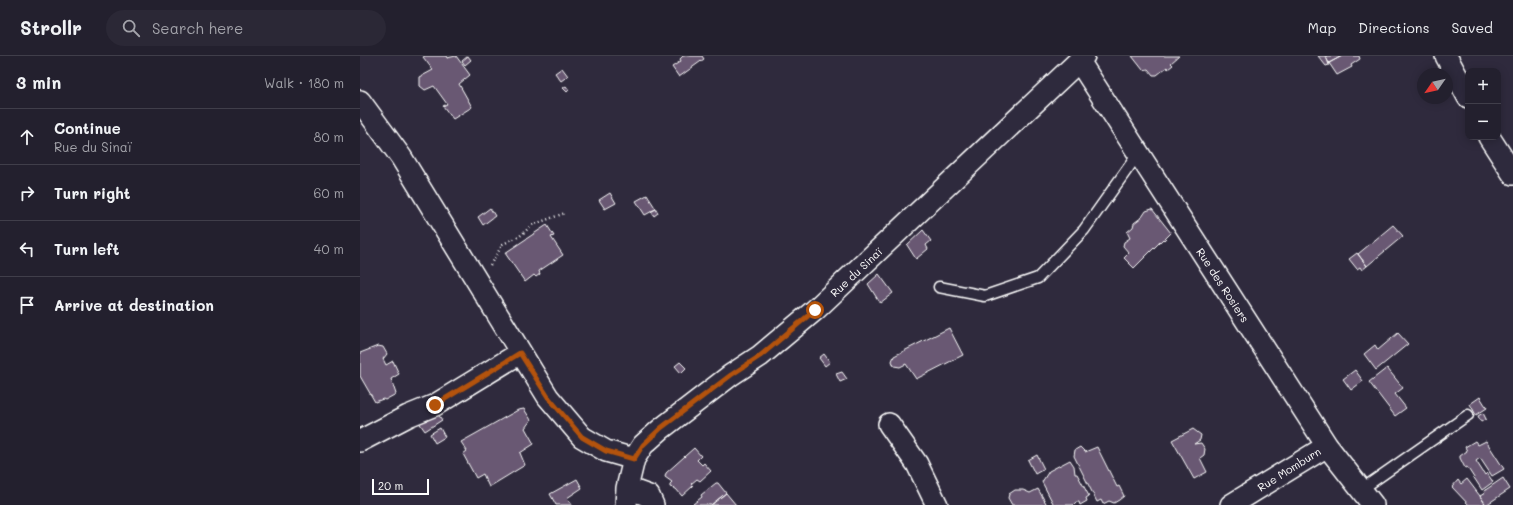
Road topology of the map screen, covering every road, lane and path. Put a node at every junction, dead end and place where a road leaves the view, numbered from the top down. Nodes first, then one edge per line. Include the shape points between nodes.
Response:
1 (1446, 56) edge
2 (1076, 60) edge
3 (1465, 91) edge
4 (360, 101) edge
5 (1491, 140) edge
6 (1138, 154) junction
7 (1513, 174) edge
8 (565, 213) dead end
9 (474, 276) junction
10 (939, 287) dead end
11 (520, 353) junction
12 (1468, 415) dead end
13 (889, 424) dead end
14 (360, 441) edge
15 (1327, 446) junction
16 (634, 459) junction
17 (626, 496) edge
18 (1368, 497) edge
19 (654, 505) edge
20 (937, 505) edge
21 (1231, 505) edge

1 - 3 street
2 - 6 street, Rue des Rosiers
2 - 16 street, Rue du Sinaï via 932,202 815,310 760,356 661,428 643,445
4 - 9 street via 401,157
5 - 7 street
6 - 10 lane via 1084,230 1038,278 985,296
6 - 15 street, Rue des Rosiers
8 - 9 path via 532,225 520,236 503,244 486,270
9 - 11 street
11 - 14 street via 435,405
11 - 16 street via 548,397 582,437 606,451
12 - 18 lane
13 - 20 street via 917,464
15 - 18 street, Rue des Rosiers
15 - 21 street, Rue Momburn
16 - 17 street, Rue du Sinaï
17 - 19 street via 649,496

